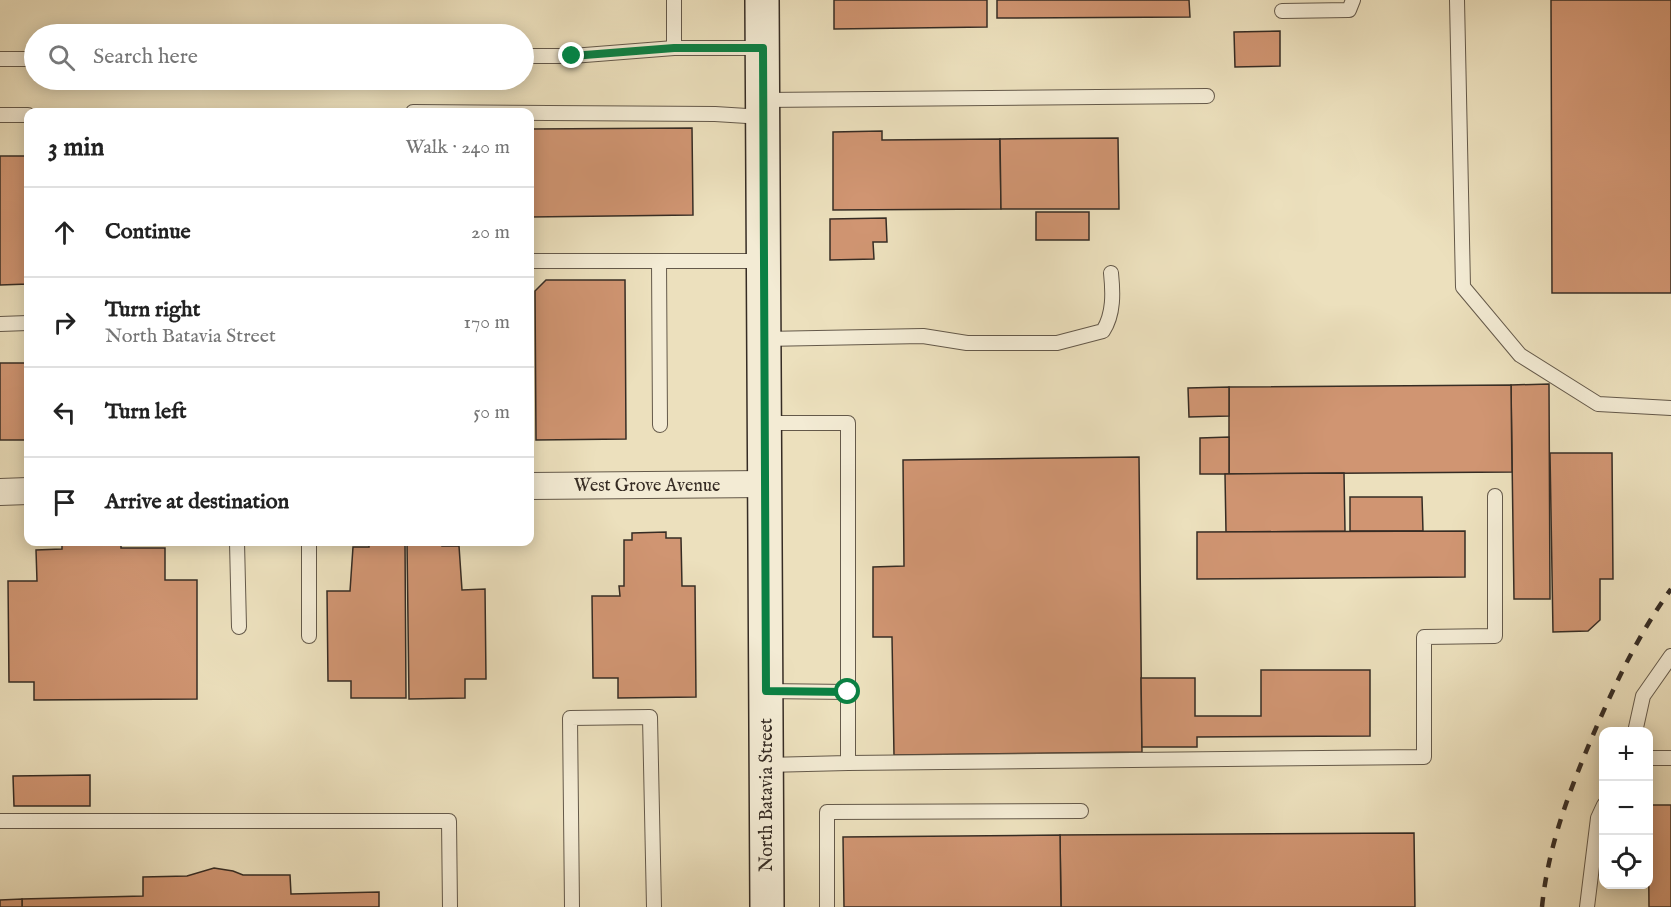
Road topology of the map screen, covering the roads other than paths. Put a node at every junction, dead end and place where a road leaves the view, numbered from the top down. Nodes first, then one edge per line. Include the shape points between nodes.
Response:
1 (674, 0) edge
2 (762, 0) edge
3 (1353, 0) edge
4 (1457, 0) edge
5 (1282, 11) dead end
6 (674, 48) junction
7 (763, 48) junction
8 (534, 56) edge
9 (0, 59) edge
10 (24, 59) edge
11 (1207, 96) dead end
12 (763, 109) junction
13 (534, 112) edge
14 (0, 115) edge
15 (24, 115) edge
16 (534, 261) edge
17 (659, 261) junction
18 (764, 261) junction
19 (1111, 273) dead end
20 (24, 323) edge
21 (0, 324) edge
22 (764, 339) junction
23 (1671, 408) edge
24 (765, 423) junction
25 (660, 425) dead end
26 (765, 484) junction
27 (534, 486) edge
28 (24, 491) edge
29 (0, 492) edge
30 (1495, 496) dead end
31 (237, 546) edge
32 (309, 546) edge
33 (239, 627) dead end
34 (309, 636) dead end
35 (1671, 656) edge
36 (766, 691) junction
37 (848, 692) junction
38 (1636, 727) edge
39 (1653, 758) edge
40 (1671, 758) edge
41 (848, 763) junction
42 (766, 765) junction
43 (1081, 811) dead end
44 (1599, 816) edge
45 (0, 821) edge
46 (450, 907) edge
47 (572, 907) edge
48 (654, 907) edge
49 (767, 907) edge
50 (827, 907) edge
51 (1587, 907) edge

1 - 6 lane
2 - 7 main road, North Batavia Street
3 - 5 lane via 1349,10
4 - 23 lane via 1463,287 1520,355 1598,404
6 - 7 lane
6 - 8 lane
7 - 12 main road, North Batavia Street
9 - 10 lane
11 - 12 lane
12 - 13 lane via 703,114
12 - 18 main road, North Batavia Street
14 - 15 lane
16 - 17 lane
17 - 18 lane
17 - 25 lane
18 - 22 main road, North Batavia Street
19 - 22 lane via 1109,322 1103,331 1057,343 967,343 923,336
20 - 21 lane
22 - 24 main road, North Batavia Street
24 - 26 main road, North Batavia Street
24 - 37 lane via 848,423
26 - 27 street, West Grove Avenue
26 - 36 main road, North Batavia Street
28 - 29 street
30 - 41 lane via 1494,636 1424,637 1424,757
31 - 33 lane
32 - 34 lane
35 - 38 lane via 1643,696
36 - 37 lane
36 - 42 main road, North Batavia Street
37 - 41 lane
39 - 40 lane
41 - 42 lane
42 - 49 main road, North Batavia Street
43 - 50 lane via 827,812
44 - 51 lane
45 - 46 lane via 449,821
47 - 48 lane via 570,718 650,717

